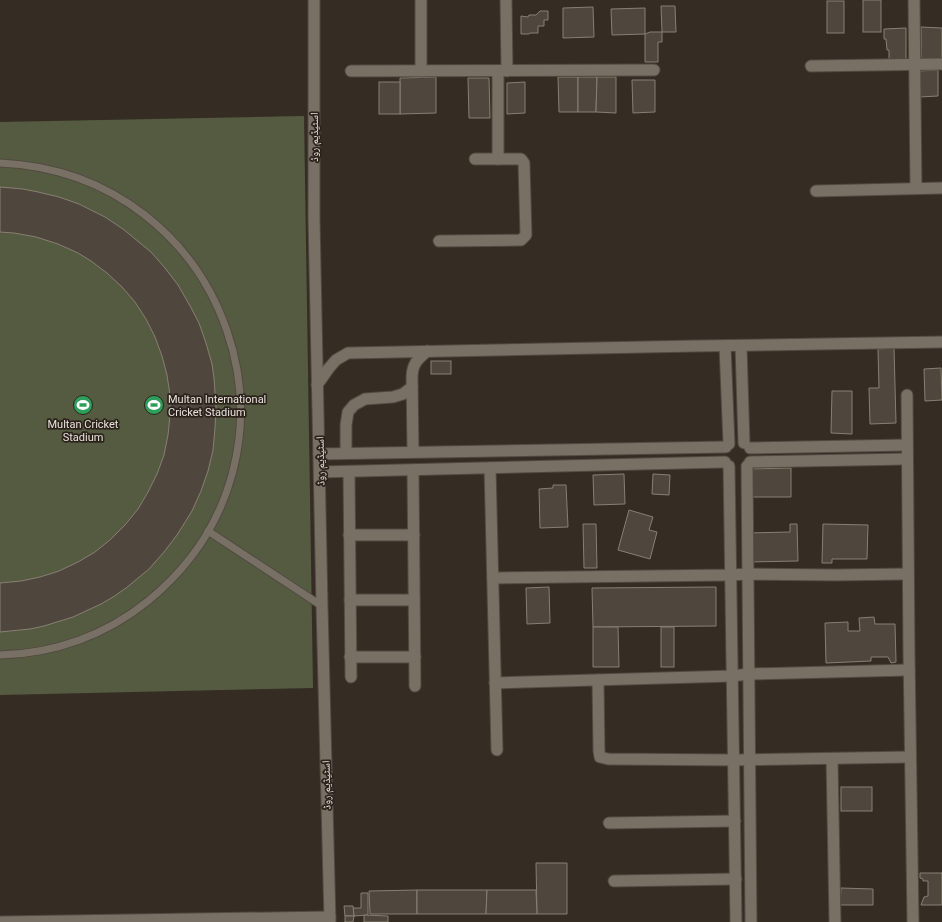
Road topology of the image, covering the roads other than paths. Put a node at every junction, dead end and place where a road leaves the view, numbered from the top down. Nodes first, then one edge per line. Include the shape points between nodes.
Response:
1 (314, 0) edge
2 (421, 0) edge
3 (506, 0) edge
4 (914, 0) edge
5 (942, 64) edge
6 (915, 65) junction
7 (811, 66) dead end
8 (654, 70) dead end
9 (351, 71) dead end
10 (421, 71) junction
11 (502, 71) junction
12 (475, 159) dead end
13 (498, 159) junction
14 (0, 163) edge
15 (916, 188) junction
16 (942, 188) edge
17 (816, 191) dead end
18 (439, 242) dead end
19 (942, 342) edge
20 (725, 346) junction
21 (741, 346) junction
22 (427, 351) junction
23 (318, 385) junction
24 (412, 387) junction
25 (907, 395) dead end
26 (908, 445) junction
27 (728, 446) junction
28 (747, 446) junction
29 (413, 452) junction
30 (346, 453) junction
31 (320, 454) junction
32 (908, 460) junction
33 (727, 464) junction
34 (748, 464) junction
35 (490, 468) junction
36 (413, 470) junction
37 (320, 472) junction
38 (349, 472) junction
39 (208, 530) junction
40 (414, 534) junction
41 (349, 535) junction
42 (748, 574) junction
43 (908, 574) junction
44 (731, 575) junction
45 (493, 578) junction
46 (350, 600) junction
47 (414, 600) junction
48 (322, 606) junction
49 (0, 655) edge
50 (415, 656) junction
51 (350, 657) junction
52 (909, 670) junction
53 (749, 674) junction
54 (732, 676) junction
55 (351, 677) dead end
56 (598, 680) junction
57 (495, 682) junction
58 (415, 686) dead end
59 (497, 750) dead end
60 (910, 757) junction
61 (832, 759) junction
62 (734, 760) junction
63 (750, 760) junction
64 (735, 821) junction
65 (610, 823) dead end
66 (736, 879) junction
67 (614, 881) dead end
68 (330, 920) edge
69 (64, 921) edge
70 (0, 922) edge
71 (736, 922) edge
72 (751, 922) edge
73 (835, 922) edge
74 (913, 922) edge

1 - 23 street, اسٹیڈیم روڈ via 314,218
2 - 10 street
3 - 11 street
4 - 6 street
5 - 6 street
6 - 7 street
6 - 15 street
8 - 11 street
9 - 10 street
10 - 11 street
11 - 13 street
12 - 13 street
13 - 18 street via 521,159 524,163 526,235 521,240
14 - 39 lane via 33,166 70,175 122,199 167,234 192,262 209,289 227,329 238,372 240,423 235,460 224,496
15 - 16 street
15 - 17 street
19 - 21 street
20 - 21 street
20 - 22 street
20 - 27 street
21 - 28 street
22 - 23 street via 348,353 336,360
22 - 24 street via 413,367
23 - 31 street, اسٹیڈیم روڈ
24 - 29 street
24 - 30 street via 403,394 365,399 354,405 348,412
25 - 26 street
26 - 28 street
26 - 32 street
27 - 28 street via 736,441
27 - 29 street
27 - 33 street via 724,454
28 - 34 street via 751,453
29 - 30 street
30 - 31 street
31 - 37 street, اسٹیڈیم روڈ
32 - 34 street
32 - 43 street
33 - 34 street via 740,469
33 - 35 street
33 - 44 street
34 - 42 street
35 - 36 street
35 - 45 street
36 - 38 street
36 - 40 street
37 - 38 street
37 - 48 street, اسٹیڈیم روڈ
38 - 41 street
39 - 48 lane
39 - 49 lane via 198,548 172,579 125,618 89,636 51,649
40 - 41 street
40 - 47 street
41 - 46 street
42 - 43 street
42 - 44 street
42 - 53 street
43 - 52 street
44 - 45 street
44 - 54 street
45 - 57 street
46 - 47 street
46 - 51 street
47 - 50 street
48 - 68 street, اسٹیڈیم روڈ
50 - 51 street
50 - 58 street
51 - 55 street
52 - 53 street
52 - 60 street
53 - 54 street
53 - 63 street
54 - 56 street
54 - 62 street
56 - 57 street
56 - 62 street via 600,757
57 - 59 street
60 - 61 street
60 - 74 street
61 - 63 street
61 - 73 street
62 - 63 street
62 - 64 street
63 - 72 street
64 - 65 street
64 - 66 street
66 - 67 street
66 - 71 street
68 - 69 street
69 - 70 street

